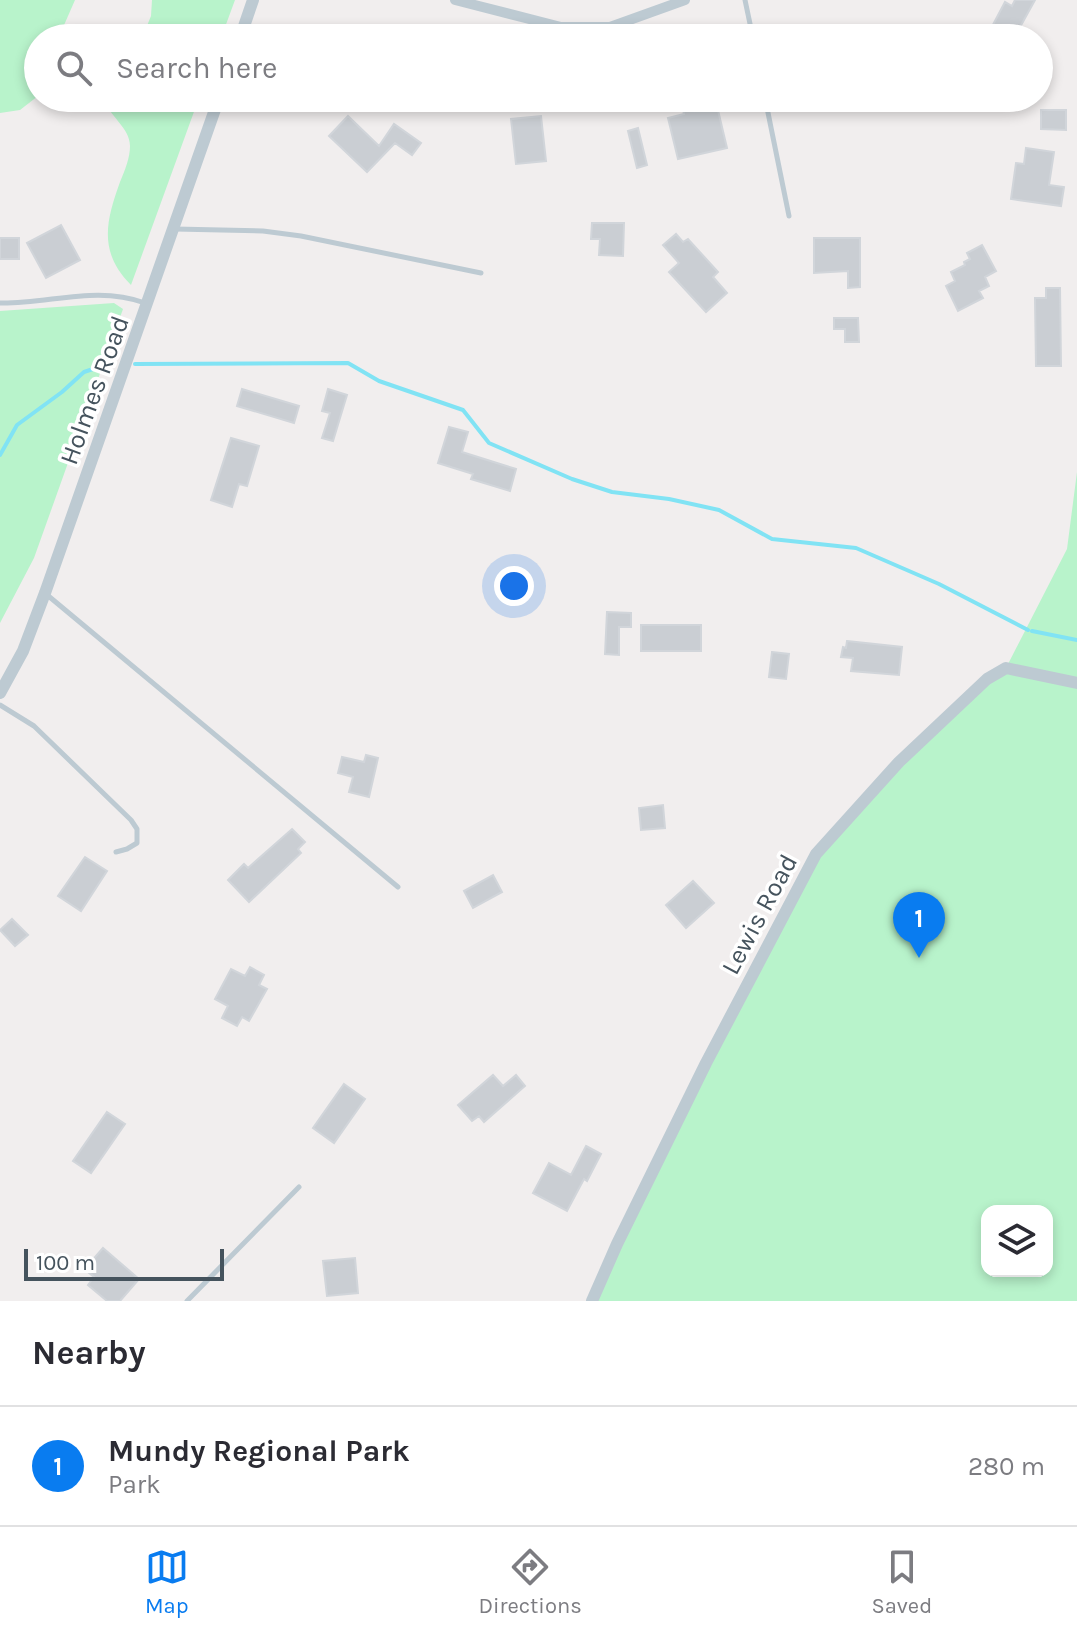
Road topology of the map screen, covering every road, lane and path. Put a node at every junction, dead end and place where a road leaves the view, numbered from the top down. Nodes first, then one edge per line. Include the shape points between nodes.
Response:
1 (253, 0) edge
2 (455, 0) edge
3 (685, 0) edge
4 (745, 0) edge
5 (245, 24) edge
6 (549, 24) edge
7 (618, 24) edge
8 (750, 24) edge
9 (214, 112) edge
10 (768, 112) edge
11 (789, 216) dead end
12 (174, 229) junction
13 (481, 273) dead end
14 (0, 303) edge
15 (148, 304) junction
16 (45, 593) junction
17 (1077, 683) edge
18 (0, 693) edge
19 (0, 705) edge
20 (116, 852) dead end
21 (398, 887) dead end
22 (299, 1187) dead end
23 (187, 1301) edge
24 (592, 1301) edge

1 - 5 street
2 - 6 street
3 - 7 street
4 - 8 lane
9 - 12 street, Holmes Road
10 - 11 lane
12 - 13 lane via 301,236
12 - 15 street, Holmes Road
14 - 15 lane via 114,294
15 - 16 street, Holmes Road
16 - 18 street, Holmes Road
16 - 21 lane
17 - 24 street, Lewis Road via 1006,668 987,679 899,762 816,854 706,1063
19 - 20 lane via 34,726 131,820 137,843
22 - 23 lane

